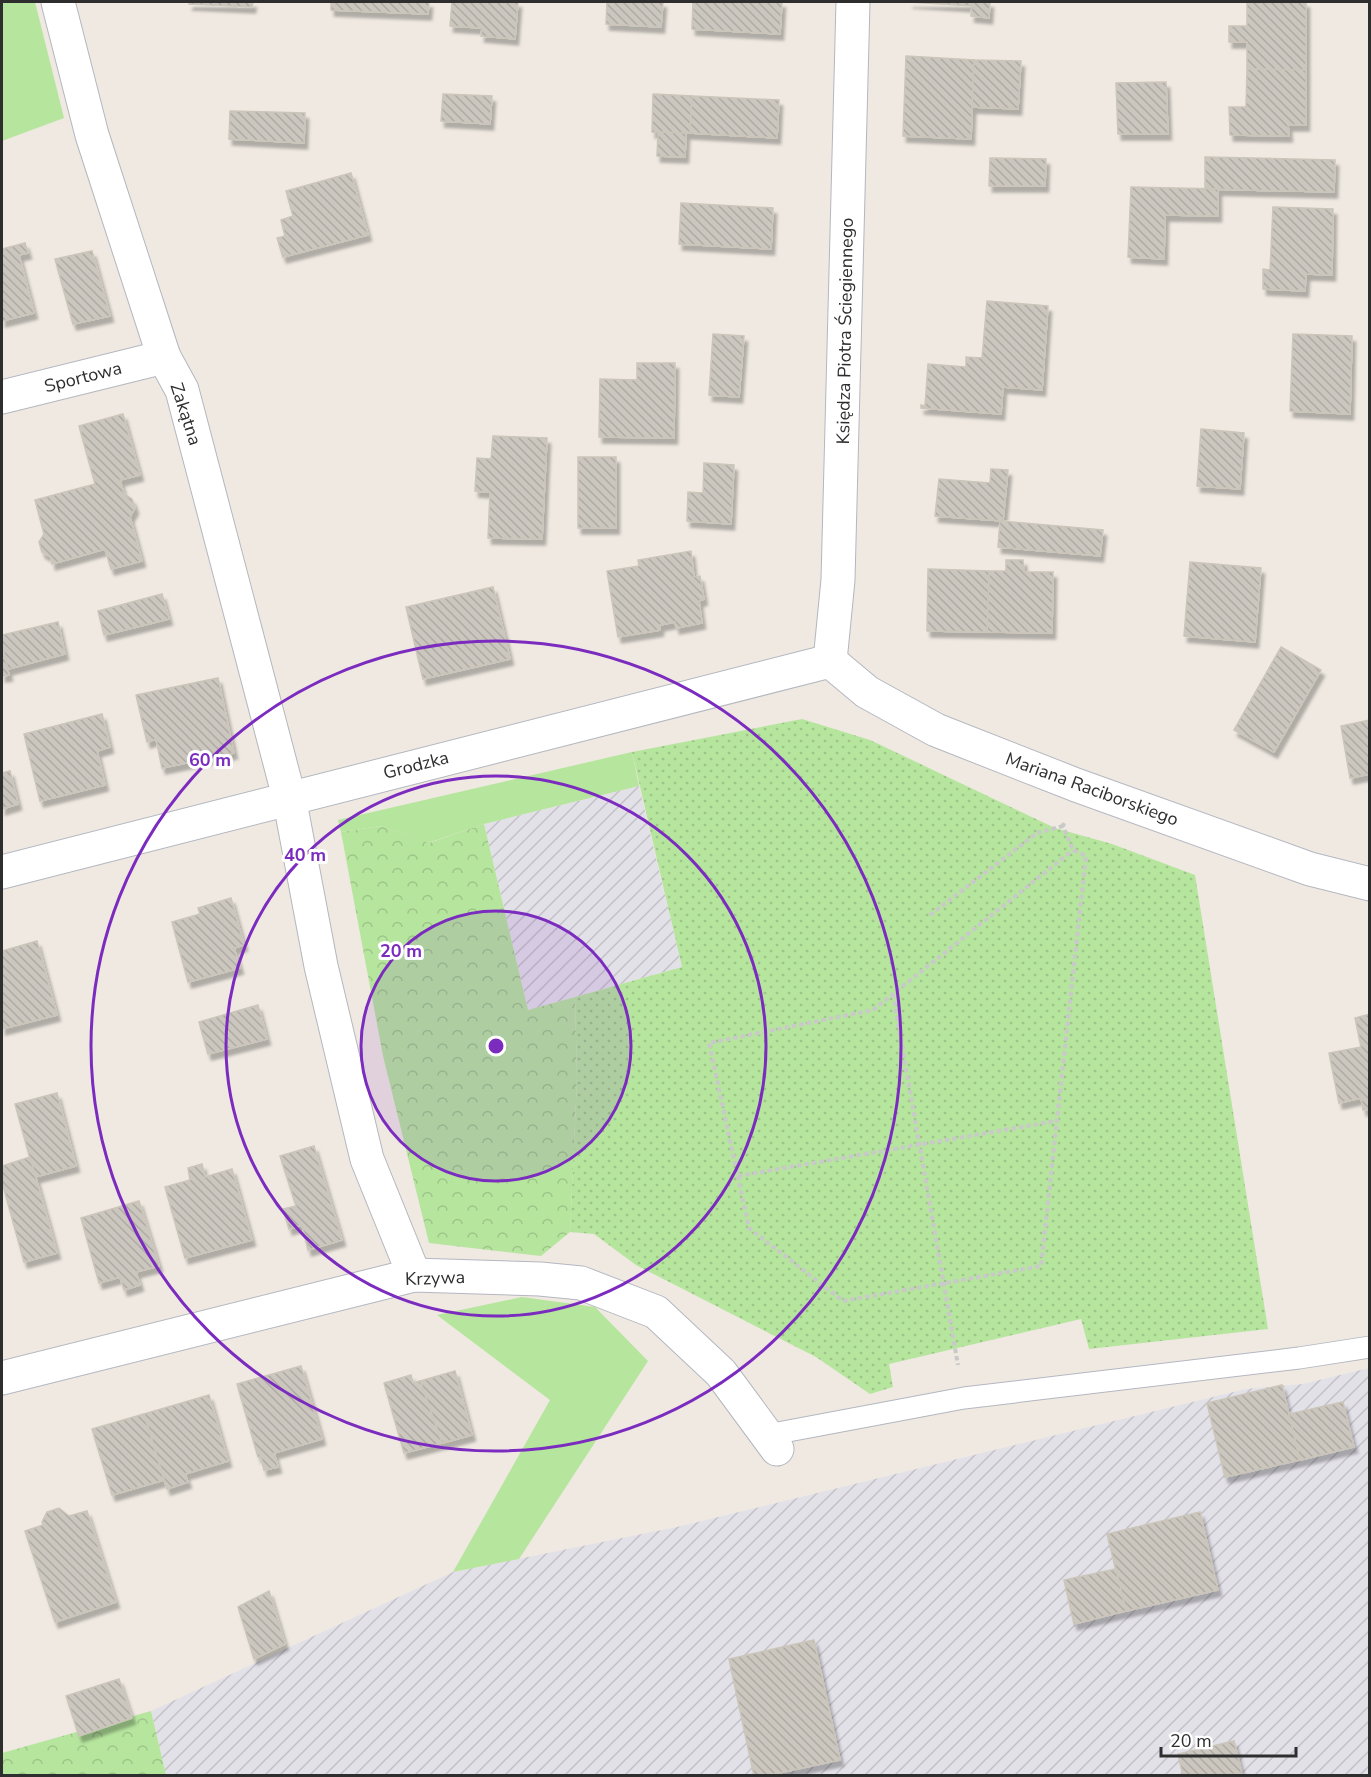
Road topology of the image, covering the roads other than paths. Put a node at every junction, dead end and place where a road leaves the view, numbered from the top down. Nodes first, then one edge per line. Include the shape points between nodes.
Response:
1 (58, 2) edge
2 (853, 2) edge
3 (164, 357) junction
4 (2, 397) edge
5 (830, 661) junction
6 (289, 797) junction
7 (2, 872) edge
8 (1370, 884) edge
9 (414, 1275) junction
10 (1370, 1347) edge
11 (2, 1378) edge
12 (772, 1442) joint

1 - 3 street, Zakątna via 92,135
2 - 5 street, Księdza Piotra Ściegiennego via 838,580
3 - 4 street, Sportowa
3 - 6 street, Zakątna via 182,390
5 - 6 street, Grodzka
5 - 8 street, Mariana Raciborskiego via 867,693 936,730 1310,869
6 - 7 street, Grodzka
6 - 9 street, Zakątna via 321,966 367,1159
9 - 11 street, Krzywa
9 - 12 street, Krzywa via 581,1283 656,1312 721,1373
10 - 12 lane via 964,1398

